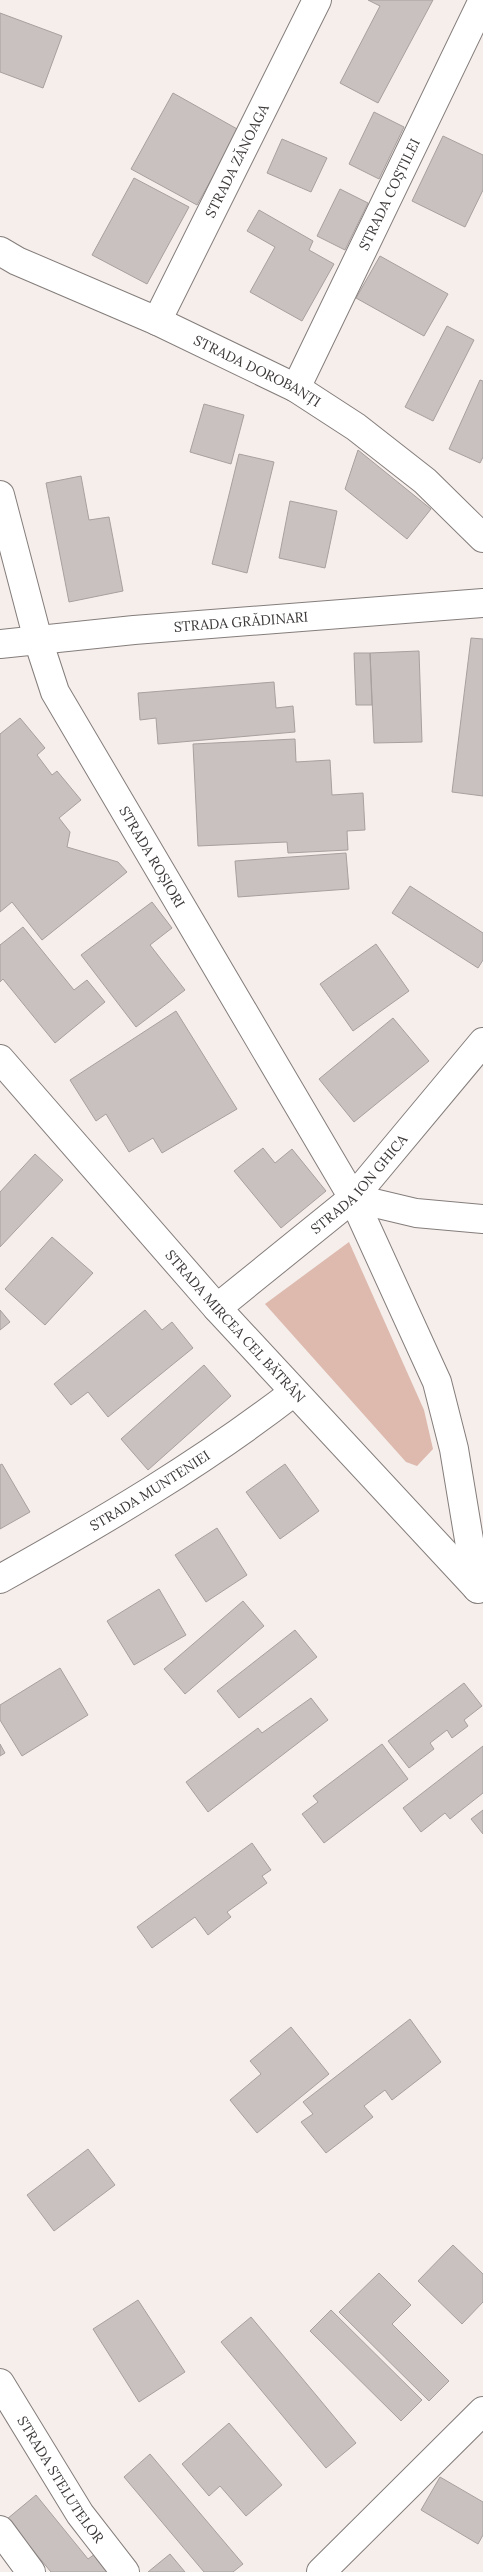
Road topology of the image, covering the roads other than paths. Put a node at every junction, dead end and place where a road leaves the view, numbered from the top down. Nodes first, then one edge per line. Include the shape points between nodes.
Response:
1 (317, 0) edge
2 (483, 0) edge
3 (0, 252) edge
4 (157, 322) junction
5 (296, 388) junction
6 (0, 495) edge
7 (483, 538) edge
8 (483, 603) edge
9 (38, 640) junction
10 (0, 644) edge
11 (483, 1042) edge
12 (0, 1059) edge
13 (354, 1198) junction
14 (483, 1219) edge
15 (217, 1308) junction
16 (294, 1392) junction
17 (0, 1579) edge
18 (480, 1591) edge
19 (0, 2383) edge
20 (483, 2411) edge
21 (0, 2530) edge
22 (31, 2572) edge
23 (125, 2572) edge
24 (322, 2572) edge

1 - 4 street, STRADA ZĂNOAGA
2 - 5 street, STRADA COȘTILEI
3 - 4 street, STRADA DOROBANȚI
4 - 5 street, STRADA DOROBANȚI
5 - 7 street, STRADA DOROBANȚI via 356,428 425,482
6 - 9 street, STRADA ROȘIORI
8 - 9 street, STRADA GRĂDINARI
9 - 10 street, STRADA GRĂDINARI
9 - 13 street, STRADA ROȘIORI via 55,692
11 - 13 street, STRADA ION GHICA
12 - 15 street, STRADA MIRCEA CEL BĂTRÂN
13 - 14 street via 416,1213
13 - 15 street, STRADA ION GHICA
13 - 18 street, STRADA MIRCEA CEL BĂTRÂN via 437,1382 454,1450
15 - 16 street, STRADA MIRCEA CEL BĂTRÂN
16 - 17 street, STRADA MUNTENIEI via 183,1472 120,1512
16 - 18 street, STRADA MIRCEA CEL BĂTRÂN
19 - 23 street, STRADA STELUTELOR via 80,2514
20 - 24 street
21 - 22 street

